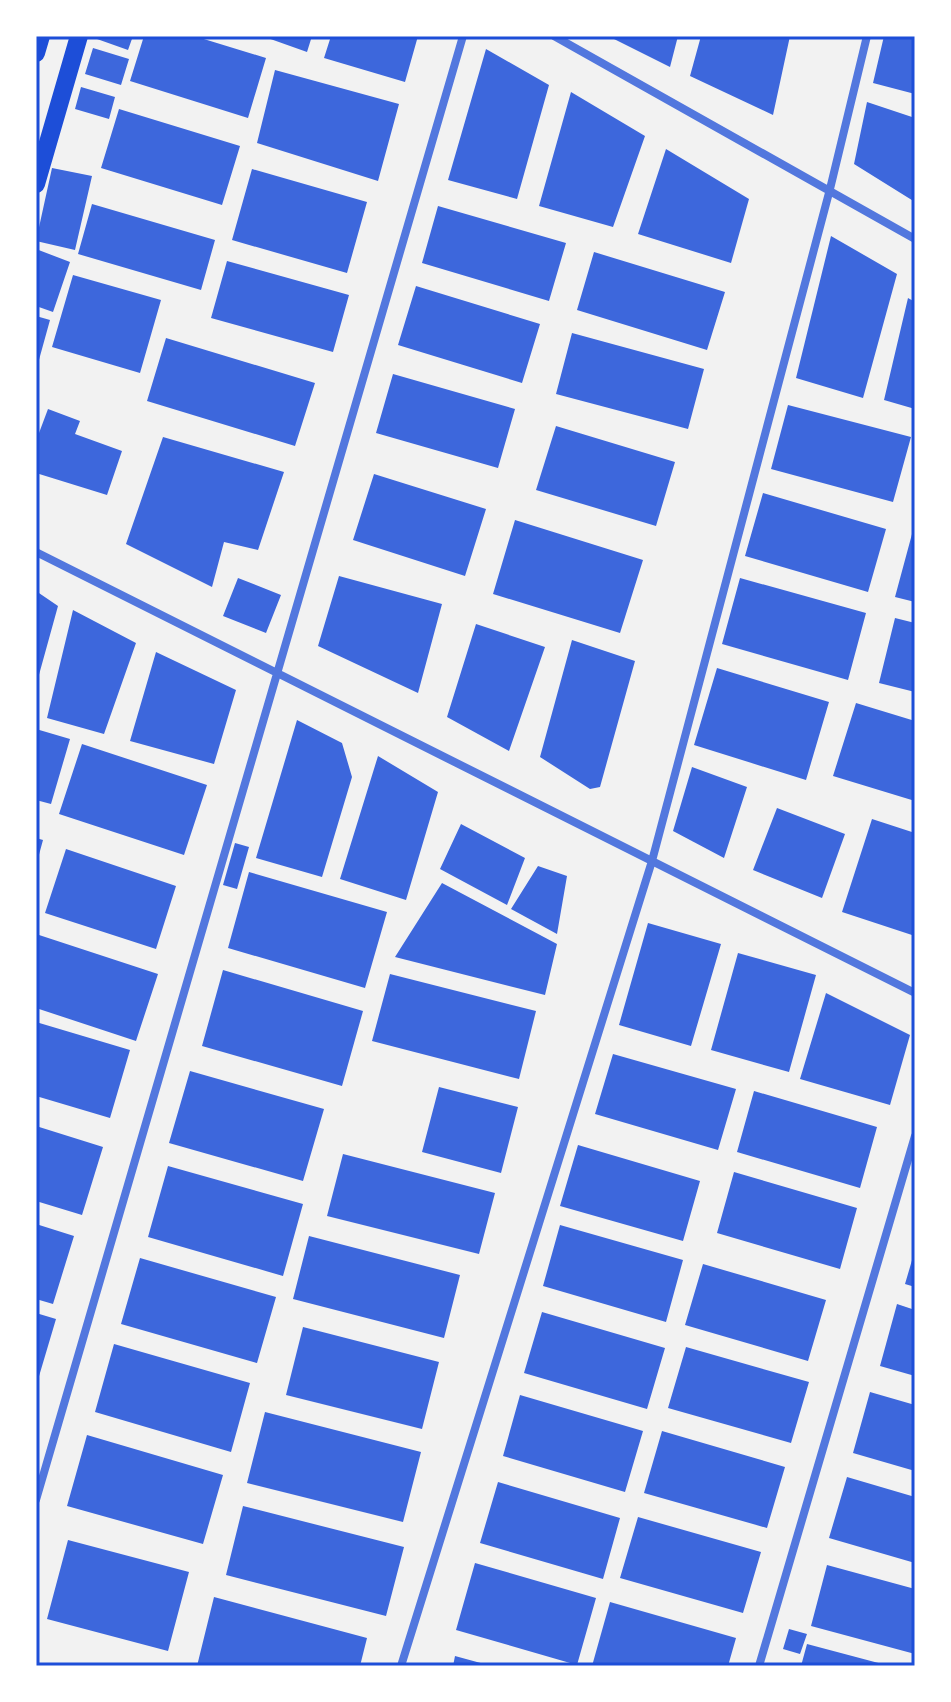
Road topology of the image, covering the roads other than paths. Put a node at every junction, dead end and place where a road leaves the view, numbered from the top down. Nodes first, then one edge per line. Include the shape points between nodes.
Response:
1 (41, 36) edge
2 (79, 36) edge
3 (463, 36) edge
4 (554, 36) edge
5 (867, 36) edge
6 (36, 53) edge
7 (36, 184) edge
8 (830, 189) junction
9 (915, 239) edge
10 (36, 552) edge
11 (279, 674) junction
12 (652, 861) junction
13 (915, 993) edge
14 (915, 1136) edge
15 (36, 1500) edge
16 (401, 1666) edge
17 (759, 1666) edge

1 - 6 main road
2 - 7 main road
3 - 11 street
4 - 8 street
5 - 8 street
8 - 9 street
8 - 12 street
10 - 11 street
11 - 12 street
11 - 15 street
12 - 13 street
12 - 16 street
14 - 17 street

